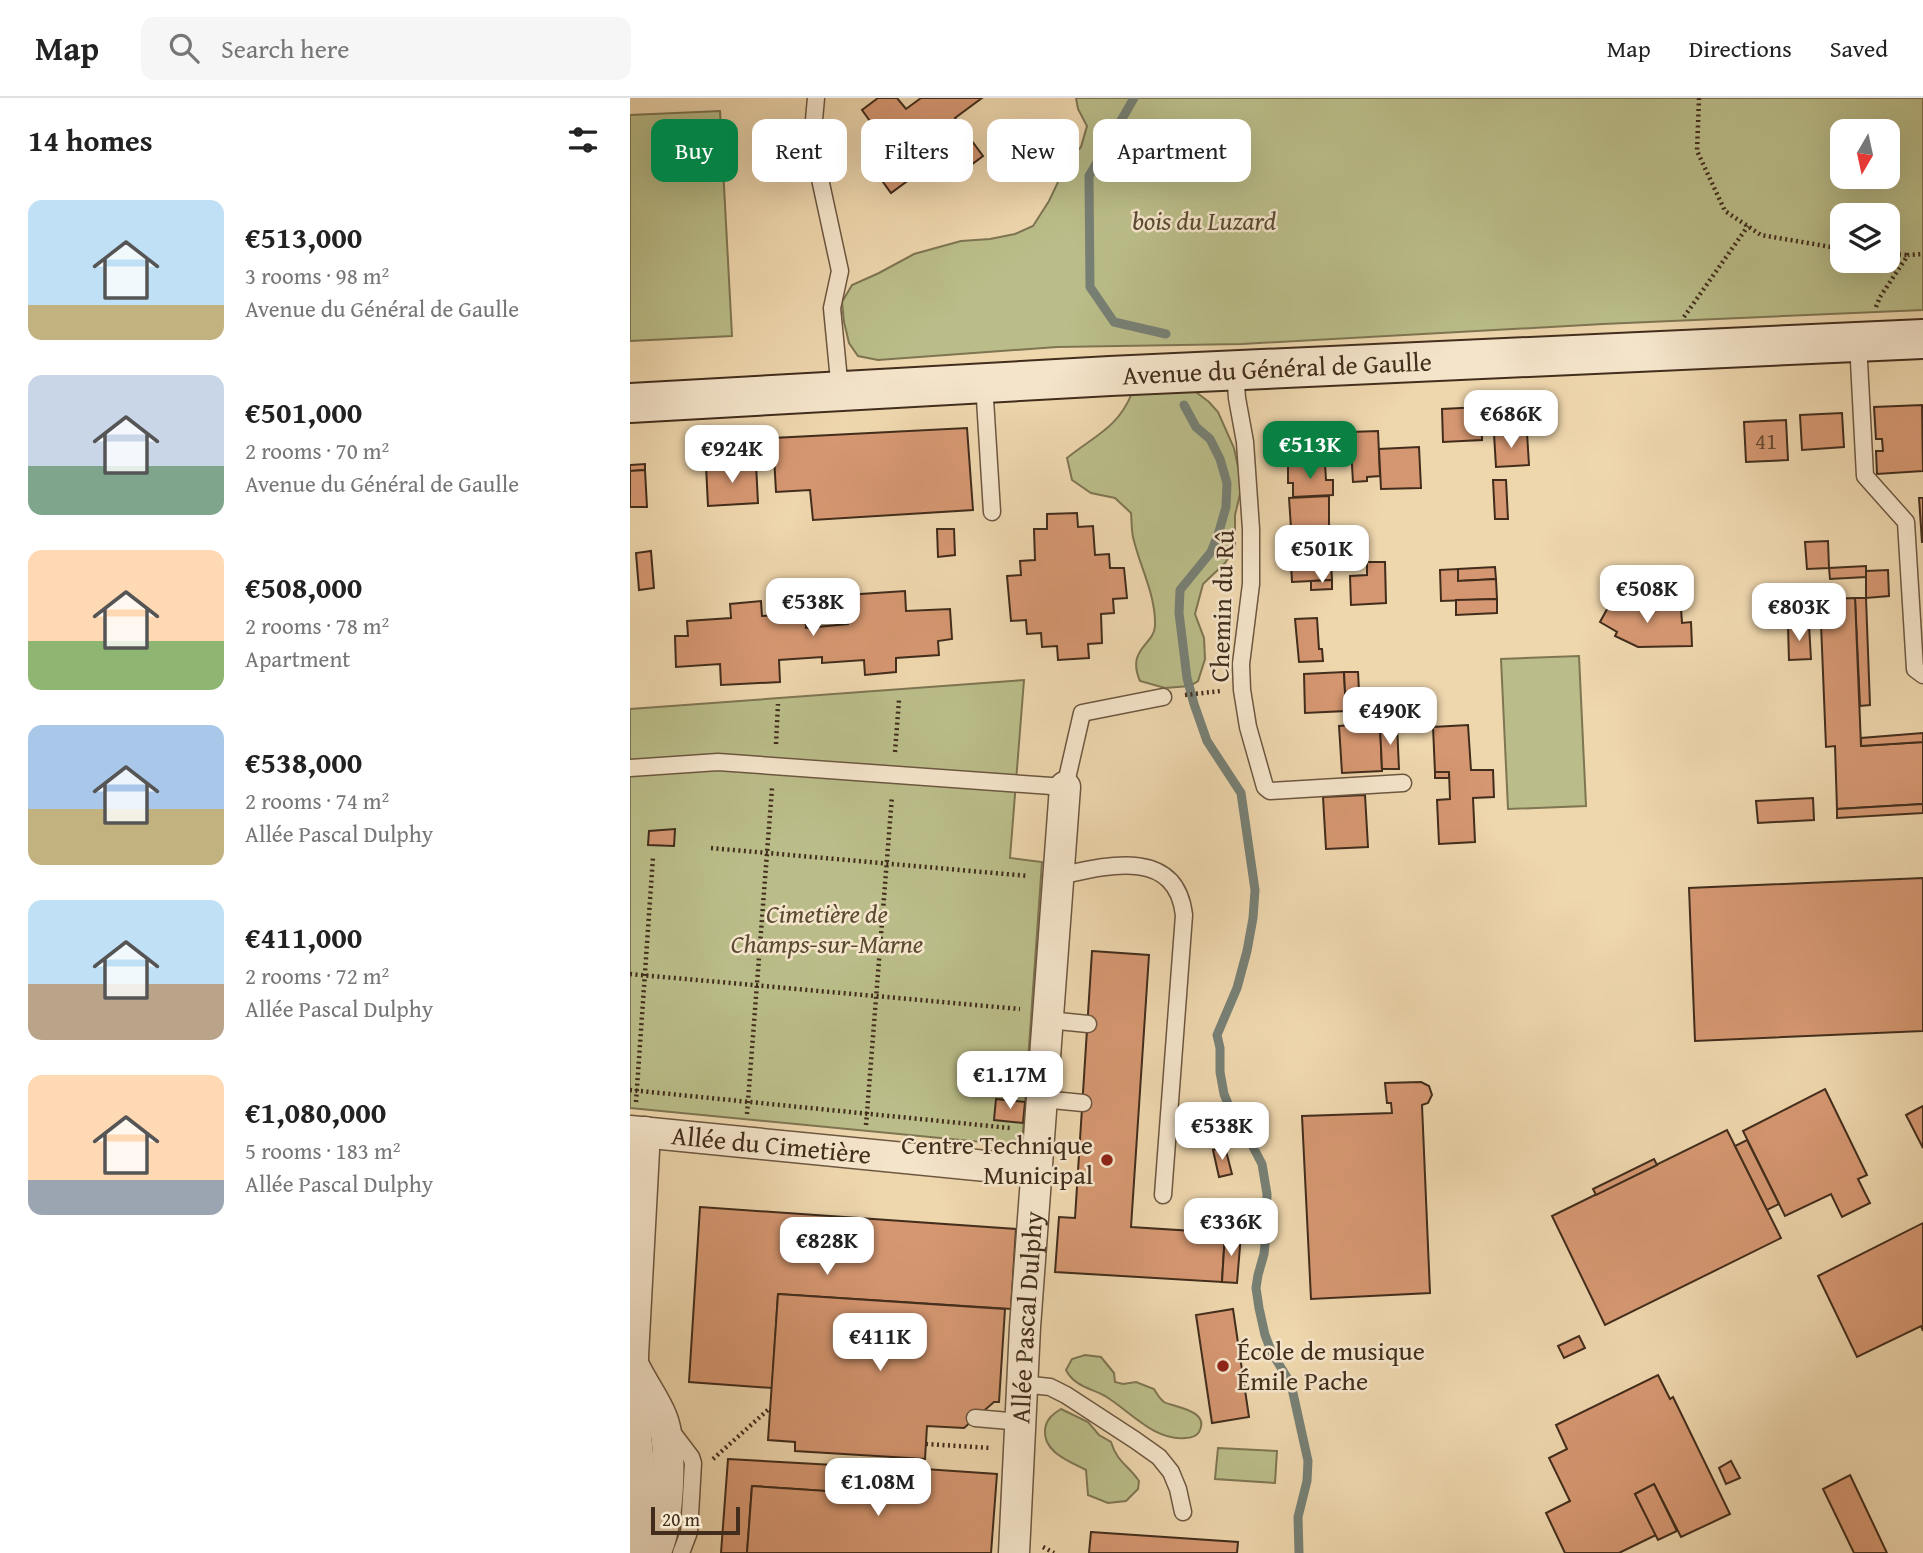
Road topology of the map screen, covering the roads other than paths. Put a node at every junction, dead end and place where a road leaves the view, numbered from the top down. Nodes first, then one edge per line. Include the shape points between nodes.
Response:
1 (816, 98) edge
2 (1923, 339) edge
3 (1864, 342) junction
4 (1235, 370) junction
5 (984, 383) junction
6 (840, 391) junction
7 (630, 403) edge
8 (992, 512) dead end
9 (1923, 675) edge
10 (1163, 697) dead end
11 (630, 768) edge
12 (1404, 783) dead end
13 (1065, 787) junction
14 (1059, 876) junction
15 (1048, 1016) junction
16 (1088, 1024) dead end
17 (1042, 1099) junction
18 (1083, 1103) dead end
19 (638, 1132) edge
20 (1037, 1171) junction
21 (1163, 1195) dead end
22 (1022, 1384) junction
23 (975, 1418) dead end
24 (1020, 1422) junction
25 (642, 1423) edge
26 (1184, 1512) dead end
27 (636, 1553) edge
28 (655, 1553) edge
29 (681, 1553) edge
30 (1014, 1553) edge

1 - 6 lane via 812,142 840,271 832,308
2 - 3 main road, Avenue du Général de Gaulle
3 - 4 main road, Avenue du Général de Gaulle
3 - 9 lane via 1866,477 1906,522 1915,669
4 - 5 main road, Avenue du Général de Gaulle
4 - 12 lane, Chemin du Rû via 1251,529 1242,690 1265,787 1270,791
5 - 6 main road, Avenue du Général de Gaulle
5 - 8 lane
6 - 7 main road, Avenue du Général de Gaulle
10 - 13 lane via 1082,713
11 - 13 lane via 718,762
13 - 14 street, Allée Pascal Dulphy
14 - 15 street, Allée Pascal Dulphy
14 - 21 lane via 1109,865 1136,865 1167,879 1183,903
15 - 16 lane
15 - 17 street, Allée Pascal Dulphy
17 - 18 lane
17 - 20 street, Allée Pascal Dulphy
19 - 20 street, Allée du Cimetière
19 - 25 street via 633,1366
20 - 22 street, Allée Pascal Dulphy
22 - 24 street, Allée Pascal Dulphy
22 - 26 lane via 1050,1387 1066,1395 1159,1457 1171,1472
23 - 24 lane
24 - 30 street, Allée Pascal Dulphy
25 - 27 street
25 - 28 street via 668,1455 662,1534
25 - 29 lane via 693,1463 689,1532

